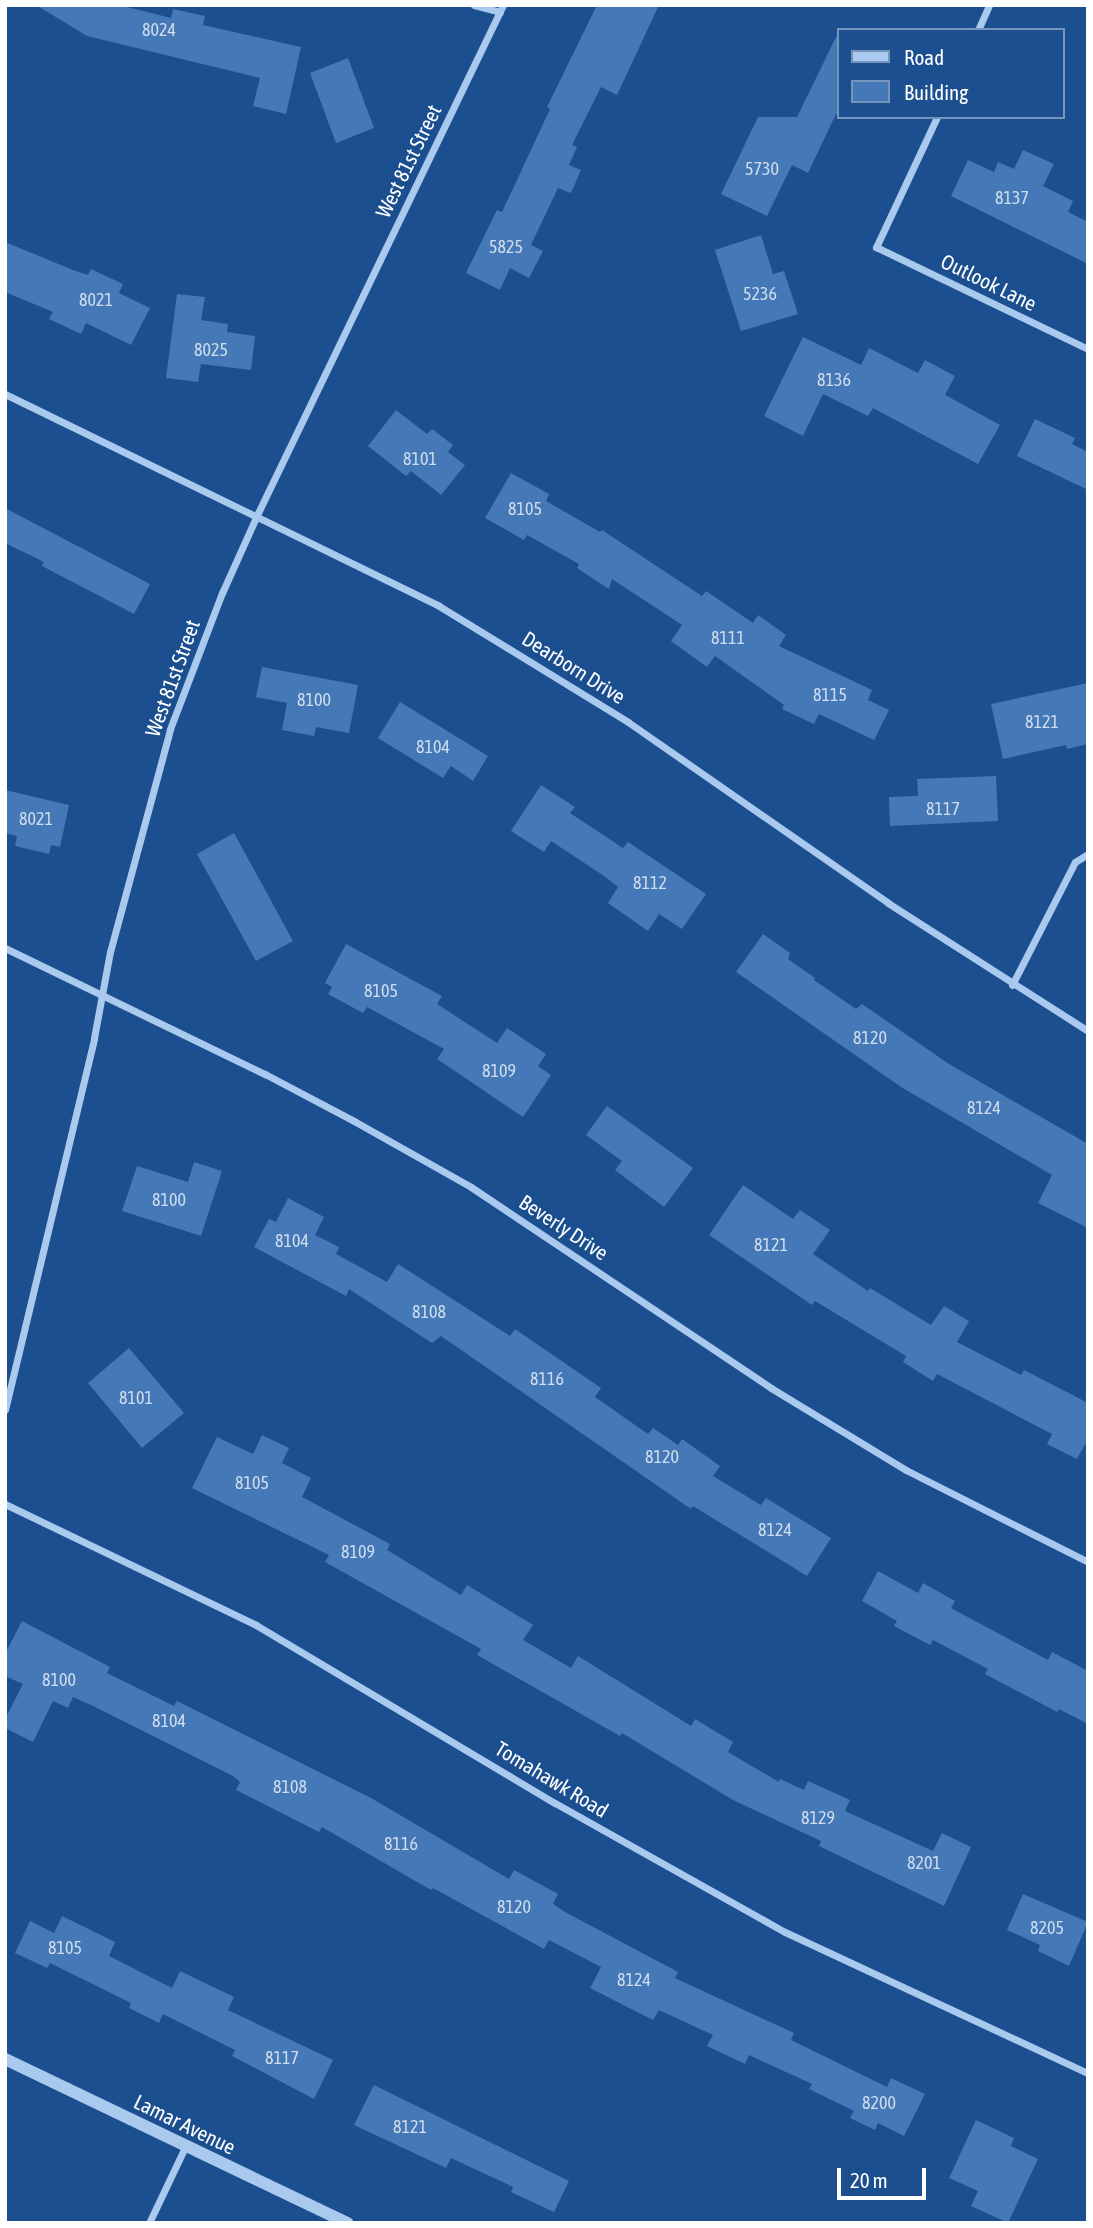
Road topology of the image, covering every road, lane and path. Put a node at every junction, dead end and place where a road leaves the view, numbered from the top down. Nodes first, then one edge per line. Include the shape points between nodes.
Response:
1 (474, 5) edge
2 (989, 5) edge
3 (502, 8) edge
4 (979, 28) edge
5 (936, 119) edge
6 (1088, 349) edge
7 (5, 394) edge
8 (257, 515) junction
9 (1088, 853) edge
10 (5, 948) edge
11 (1012, 985) junction
12 (102, 994) junction
13 (1088, 1031) edge
14 (5, 1410) edge
15 (5, 1504) edge
16 (1088, 1562) edge
17 (5, 2059) edge
18 (1088, 2073) edge
19 (186, 2146) junction
20 (149, 2223) edge
21 (348, 2223) edge

1 - 3 street
2 - 4 street
3 - 8 street, West 81st Street
5 - 6 street, Outlook Lane via 876,247
7 - 8 street, Dearborn Drive
8 - 11 street, Dearborn Drive via 439,606 542,667
8 - 12 street, West 81st Street via 170,729
9 - 11 street via 1075,862
10 - 12 street, Beverly Drive
11 - 13 street, Dearborn Drive
12 - 14 street, West 81st Street
12 - 16 street, Beverly Drive via 276,1080 471,1187 771,1388 894,1463
15 - 18 street, Tomahawk Road via 256,1625 555,1803 785,1932
17 - 19 street, Lamar Avenue
19 - 20 street
19 - 21 street, Lamar Avenue

